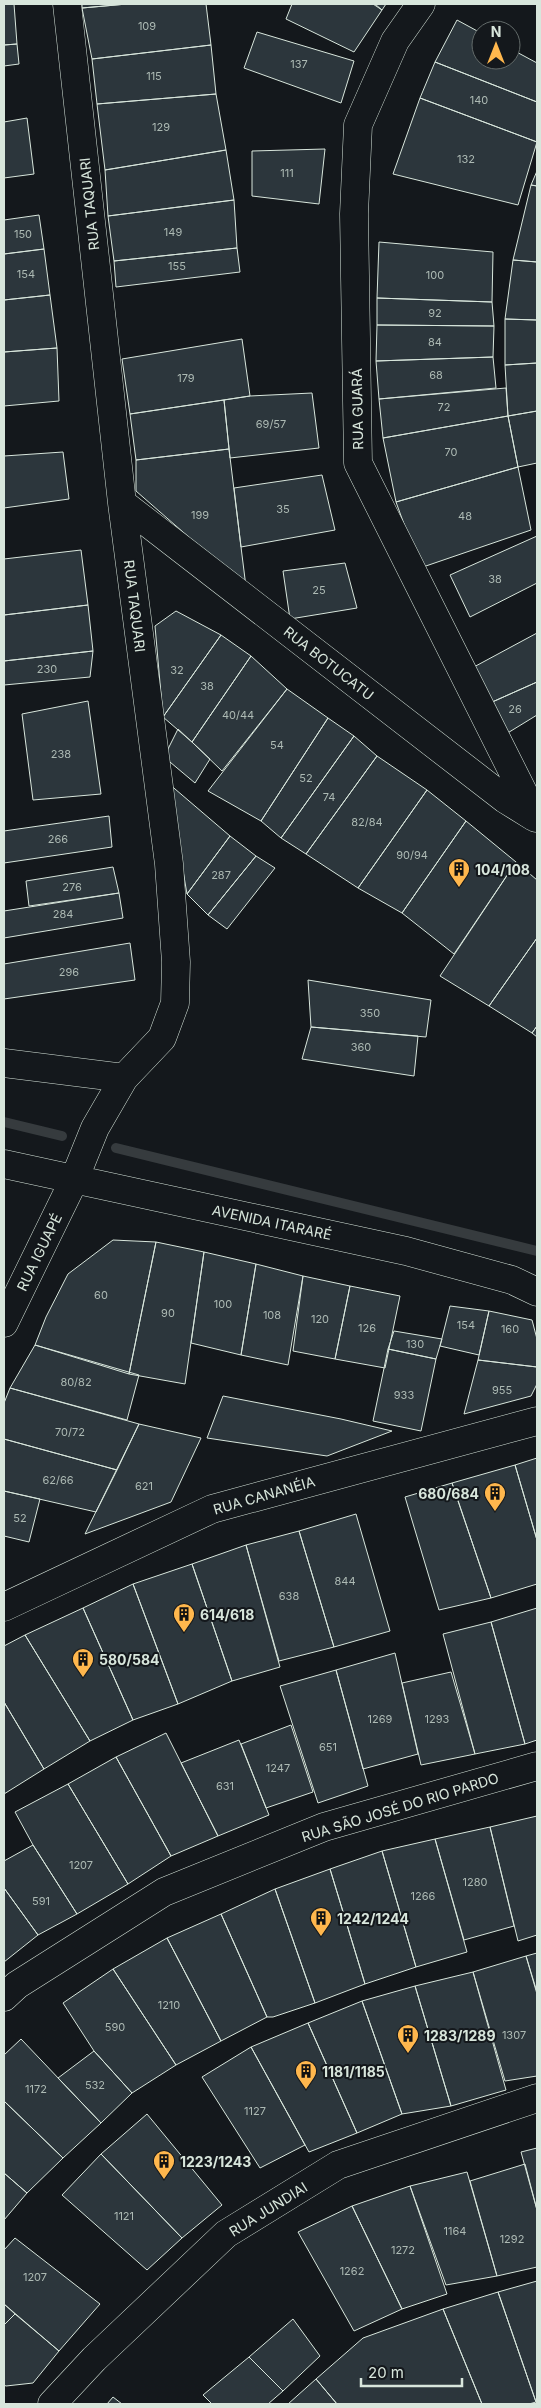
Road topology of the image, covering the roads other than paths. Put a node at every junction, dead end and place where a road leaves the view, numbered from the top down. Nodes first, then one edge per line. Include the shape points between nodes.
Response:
1 (67, 4) edge
2 (421, 4) edge
3 (122, 503) junction
4 (536, 819) edge
5 (4, 1063) edge
6 (124, 1078) junction
7 (4, 1164) edge
8 (74, 1180) junction
9 (537, 1292) edge
10 (4, 1323) edge
11 (537, 1421) edge
12 (4, 1607) edge
13 (537, 1766) edge
14 (4, 1996) edge
15 (537, 2098) edge
16 (52, 2404) edge

1 - 3 street, RUA TAQUARI
2 - 4 street, RUA GUARÁ via 396,41 358,124 354,214 358,463
3 - 4 street, RUA BOTUCATU
3 - 6 street, RUA TAQUARI via 168,864 176,962 175,1003 162,1038
5 - 6 street
6 - 8 street, RUA TAQUARI via 95,1128
7 - 8 street, AVENIDA ITARARÉ
8 - 9 street, AVENIDA ITARARÉ via 406,1251 512,1280
8 - 10 street, RUA IGUAPÉ
11 - 12 street, RUA CANANÉIA via 212,1509
13 - 14 street, RUA SÃO JOSÉ DO RIO PARDO via 324,1827 164,1892
15 - 16 street, RUA JUNDIAI via 338,2165 226,2234 94,2358

